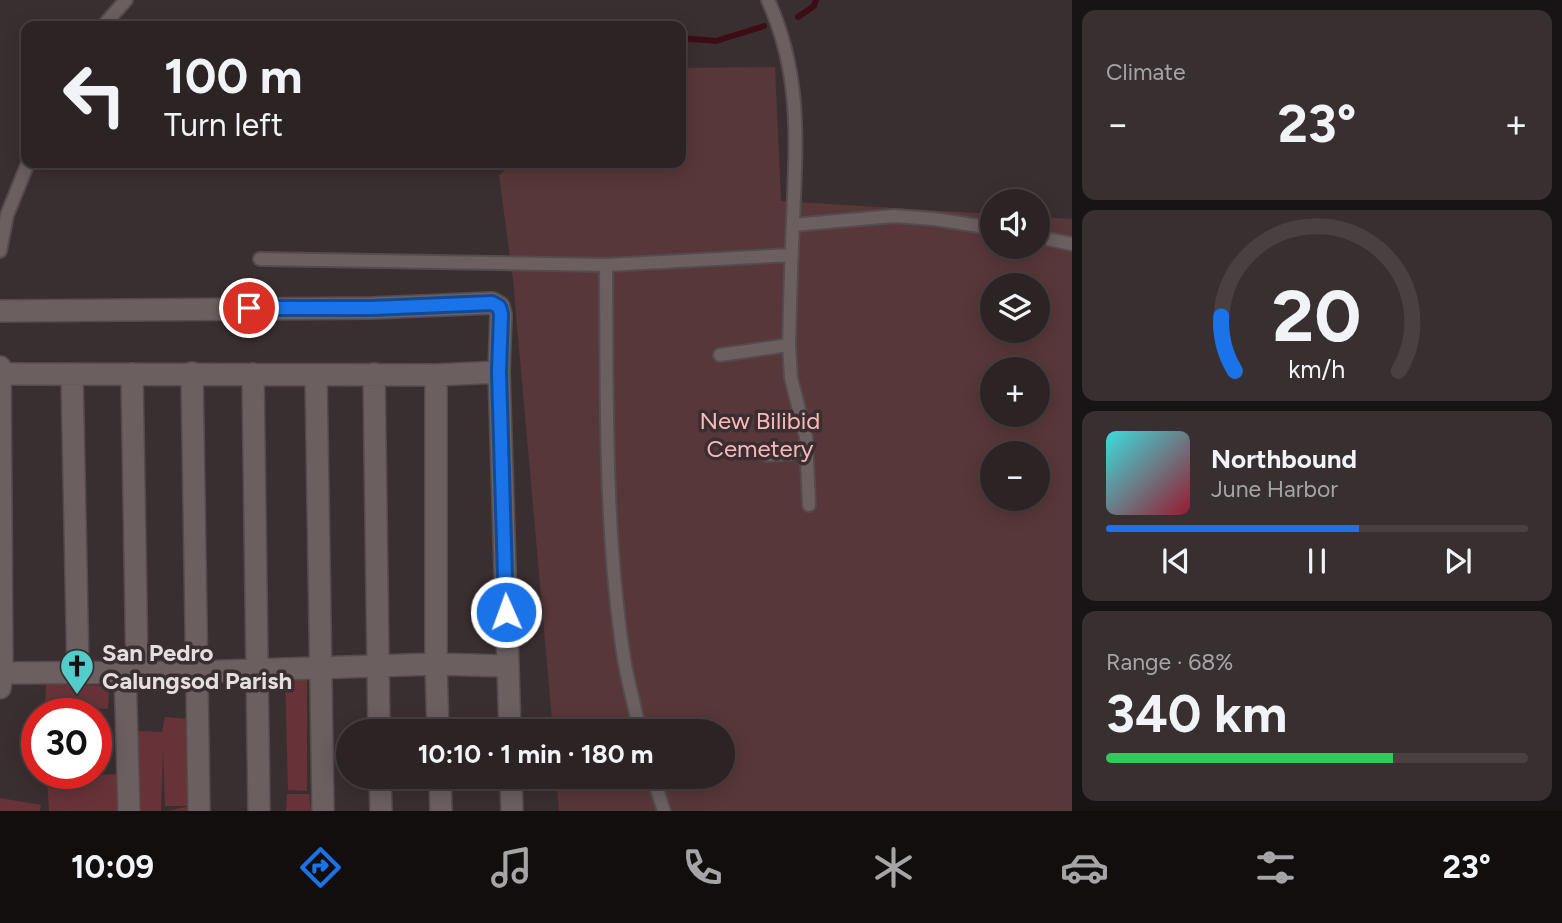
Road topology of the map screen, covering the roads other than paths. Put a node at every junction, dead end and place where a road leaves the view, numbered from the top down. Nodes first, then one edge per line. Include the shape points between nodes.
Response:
1 (125, 0) edge
2 (768, 0) edge
3 (107, 21) edge
4 (26, 168) edge
5 (793, 225) junction
6 (980, 226) edge
7 (1050, 239) edge
8 (1072, 244) edge
9 (0, 251) edge
10 (792, 255) junction
11 (260, 259) dead end
12 (606, 265) junction
13 (0, 311) edge
14 (789, 345) junction
15 (720, 355) dead end
16 (0, 367) edge
17 (499, 372) junction
18 (192, 373) junction
19 (0, 374) edge
20 (72, 374) junction
21 (132, 374) junction
22 (253, 374) junction
23 (374, 374) junction
24 (436, 374) junction
25 (316, 375) junction
26 (807, 453) junction
27 (766, 455) dead end
28 (1, 483) edge
29 (808, 505) dead end
30 (436, 664) junction
31 (377, 665) junction
32 (508, 666) junction
33 (319, 668) junction
34 (255, 669) junction
35 (78, 671) junction
36 (131, 671) junction
37 (195, 672) junction
38 (1, 678) edge
39 (379, 719) edge
40 (438, 719) edge
41 (510, 719) edge
42 (637, 719) edge
43 (380, 789) edge
44 (440, 789) edge
45 (511, 789) edge
46 (657, 789) edge
47 (130, 811) edge
48 (199, 811) edge
49 (258, 811) edge
50 (323, 811) edge
51 (381, 811) edge
52 (441, 811) edge
53 (512, 811) edge
54 (664, 811) edge

1 - 3 lane
2 - 5 lane via 785,43 794,92
4 - 9 lane via 7,215
5 - 6 lane via 894,216
5 - 10 lane
7 - 8 lane
10 - 12 lane
10 - 14 lane
11 - 12 lane
12 - 42 lane via 607,430 615,586
13 - 17 street via 492,303 501,314
14 - 15 lane
14 - 26 lane
16 - 19 street
17 - 24 street
17 - 32 street
18 - 21 street
18 - 22 street
18 - 37 street
19 - 20 street
19 - 28 street
20 - 21 street
20 - 35 street
21 - 36 street
22 - 25 street
22 - 34 street
23 - 24 street
23 - 25 street
23 - 31 street
24 - 30 street
25 - 33 street
26 - 27 lane
26 - 29 lane
28 - 38 street
30 - 31 street
30 - 32 street
30 - 40 street
31 - 33 street
31 - 39 street
32 - 41 street
33 - 34 street
33 - 50 street
34 - 37 street
34 - 49 street
35 - 36 street
35 - 38 street
36 - 37 street
36 - 47 street
37 - 48 street
43 - 51 street
44 - 52 street
45 - 53 street
46 - 54 lane

